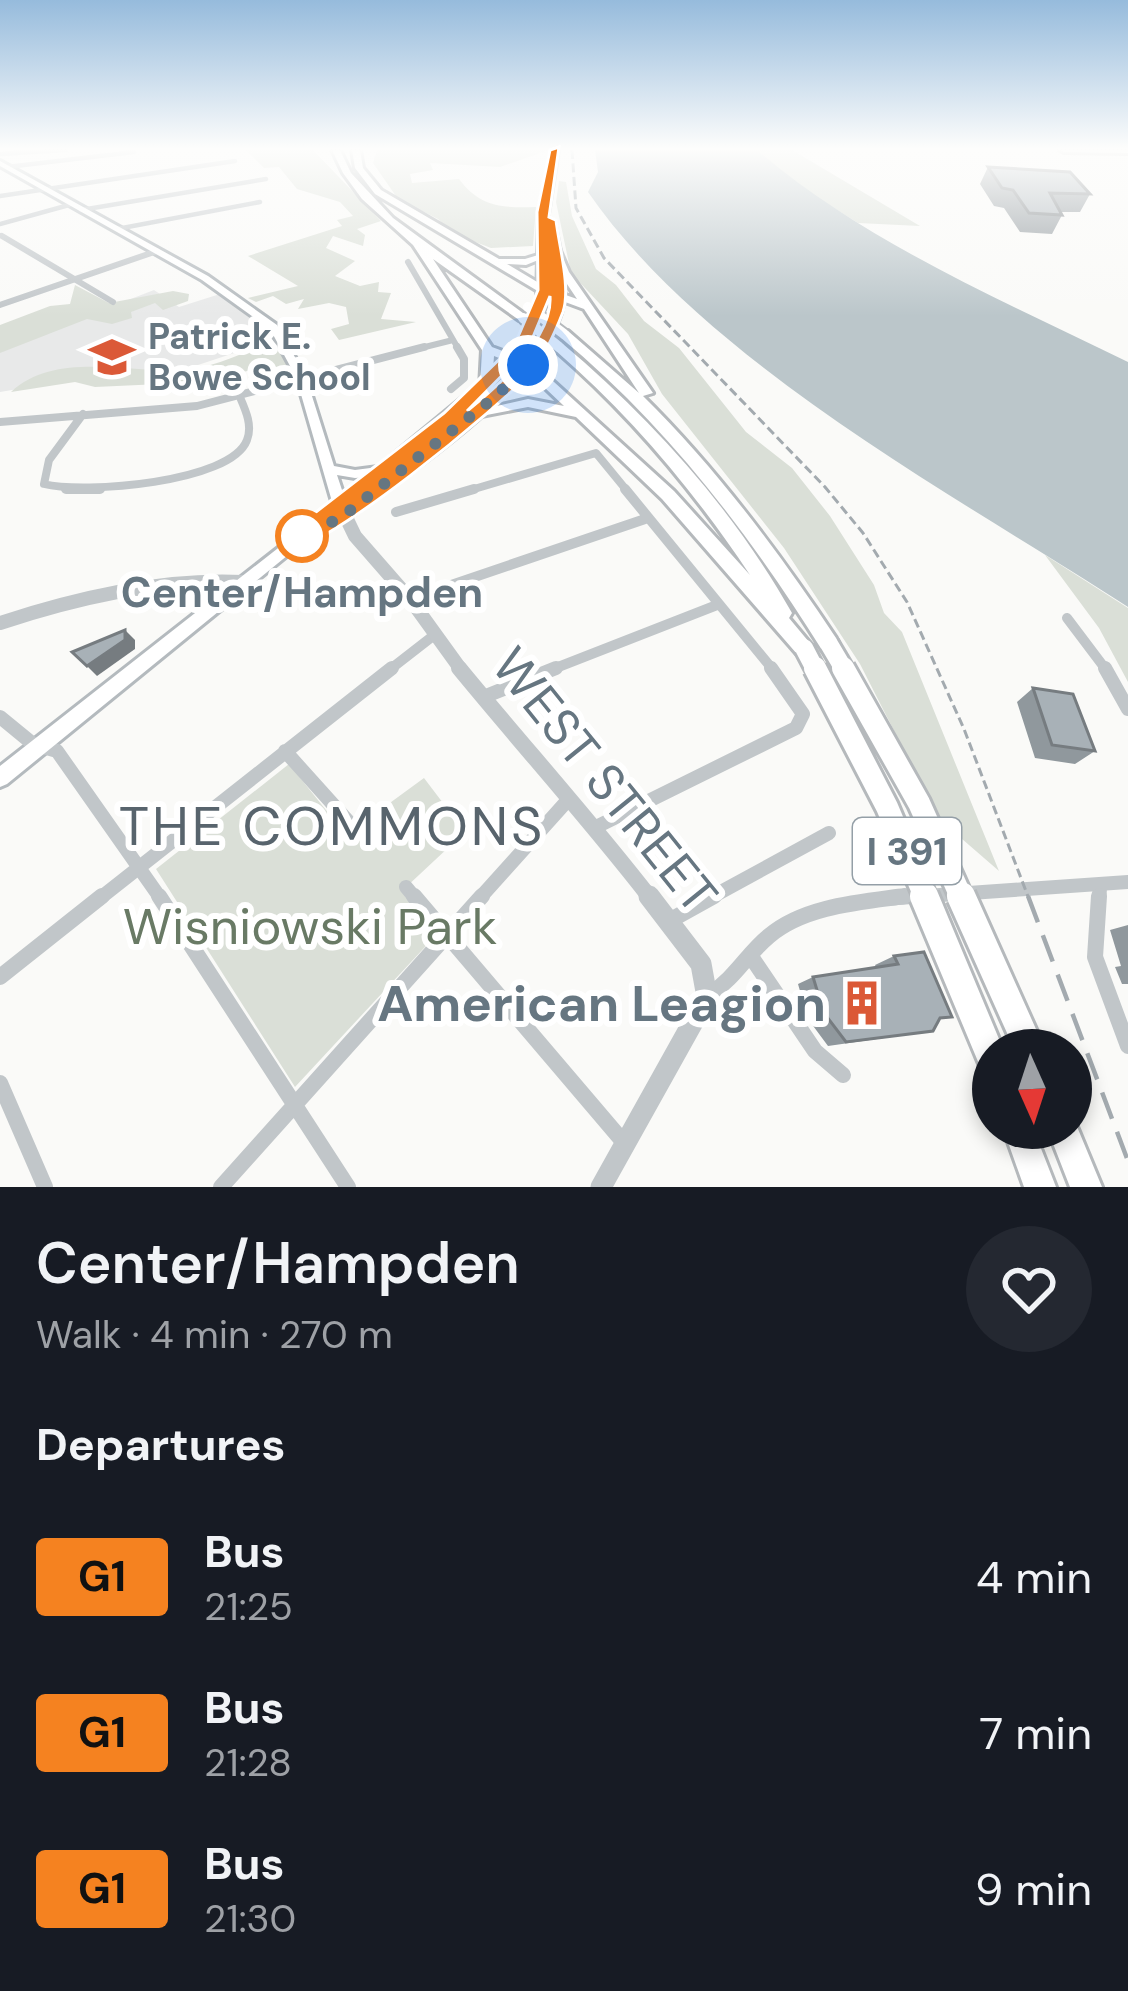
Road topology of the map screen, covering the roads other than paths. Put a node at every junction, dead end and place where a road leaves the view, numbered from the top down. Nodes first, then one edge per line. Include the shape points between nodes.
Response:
1 (99, 205) edge
2 (238, 205) edge
3 (383, 205) edge
4 (387, 205) edge
5 (394, 205) edge
6 (547, 205) edge
7 (69, 206) joint
8 (81, 210) junction
9 (0, 224) edge
10 (117, 229) junction
11 (411, 234) junction
12 (0, 235) edge
13 (15, 246) junction
14 (0, 251) edge
15 (157, 251) junction
16 (549, 251) junction
17 (497, 259) junction
18 (408, 262) dead end
19 (73, 280) junction
20 (545, 290) junction
21 (559, 296) junction
22 (113, 302) dead end
23 (0, 305) edge
24 (588, 309) junction
25 (525, 313) junction
26 (453, 340) junction
27 (561, 341) junction
28 (488, 350) junction
29 (520, 361) junction
30 (301, 377) junction
31 (485, 386) junction
32 (451, 388) dead end
33 (239, 394) junction
34 (83, 414) junction
35 (582, 415) junction
36 (471, 416) junction
37 (0, 422) edge
38 (696, 459) junction
39 (332, 470) junction
40 (381, 470) junction
41 (342, 511) junction
42 (395, 512) dead end
43 (648, 518) junction
44 (243, 582) junction
45 (410, 599) junction
46 (717, 605) junction
47 (1067, 618) dead end
48 (0, 623) edge
49 (433, 636) junction
50 (816, 646) junction
51 (486, 696) junction
52 (1128, 709) edge
53 (0, 717) edge
54 (41, 745) junction
55 (285, 751) junction
56 (0, 778) edge
57 (567, 801) junction
58 (596, 827) junction
59 (356, 830) dead end
60 (829, 832) dead end
61 (141, 868) junction
62 (1128, 882) edge
63 (406, 887) dead end
64 (1100, 889) junction
65 (668, 922) junction
66 (448, 934) junction
67 (750, 955) junction
68 (0, 977) edge
69 (706, 997) junction
70 (980, 1029) edge
71 (1021, 1029) edge
72 (1128, 1046) edge
73 (844, 1075) dead end
74 (0, 1083) edge
75 (295, 1105) junction
76 (626, 1144) junction
77 (1026, 1149) edge
78 (1071, 1149) edge
79 (45, 1187) edge
80 (221, 1187) edge
81 (348, 1187) edge
82 (601, 1187) edge
83 (1040, 1187) edge
84 (1086, 1187) edge

1 - 8 street
2 - 10 street
3 - 11 highway, I 391
4 - 25 highway, I 391
5 - 17 highway
6 - 16 main road
7 - 8 main road
7 - 9 street
8 - 10 main road
10 - 15 main road
11 - 25 highway, I 391
11 - 28 highway
12 - 13 street
13 - 14 street
13 - 19 street
15 - 19 street
15 - 30 main road via 274,327
16 - 17 highway via 526,262
16 - 20 main road
16 - 21 main road
16 - 24 highway
17 - 20 highway
18 - 26 street
19 - 22 street
19 - 23 street
20 - 21 highway
20 - 29 main road
21 - 24 highway
21 - 29 main road via 550,328
24 - 38 highway
25 - 27 highway, I 391, bridge
26 - 30 street
26 - 32 street via 466,371
27 - 38 highway, I 391 via 628,389
27 - 50 highway, I 391 via 680,467
28 - 29 highway
28 - 31 highway
29 - 31 main road
29 - 35 highway
29 - 36 main road
30 - 33 street
30 - 39 main road
31 - 40 main road
33 - 34 street via 169,411
33 - 34 street via 251,426 240,452 107,490 66,493 44,484 44,471
34 - 37 street
35 - 36 highway via 528,403
35 - 50 highway
36 - 41 main road
38 - 50 highway, I 391 via 769,552
39 - 40 main road
39 - 41 main road
40 - 41 main road
41 - 44 main road
41 - 45 street, WEST STREET
42 - 43 street via 596,453
43 - 45 street
43 - 46 street
44 - 48 street via 96,600
44 - 54 main road
45 - 49 street, WEST STREET
46 - 51 street
46 - 58 street via 781,678 803,714 796,728
47 - 52 street
49 - 51 street, WEST STREET
49 - 55 street
50 - 70 highway, I 391, bridge
50 - 71 highway, I 391, bridge via 928,821
51 - 57 street, WEST STREET
53 - 54 street
54 - 56 main road
54 - 61 street via 57,751
55 - 59 street
55 - 61 street
57 - 58 street, WEST STREET
57 - 66 street
58 - 65 street, WEST STREET
60 - 65 street
61 - 68 street
61 - 75 street
62 - 64 street
63 - 66 street
64 - 67 street via 879,901 790,923
64 - 72 street via 1095,957
65 - 69 street, WEST STREET via 700,964
66 - 75 street
66 - 76 street
67 - 69 street
67 - 73 street via 815,1051
69 - 76 street
74 - 79 street
75 - 80 street
75 - 81 street
76 - 82 street
77 - 83 highway
78 - 84 highway

